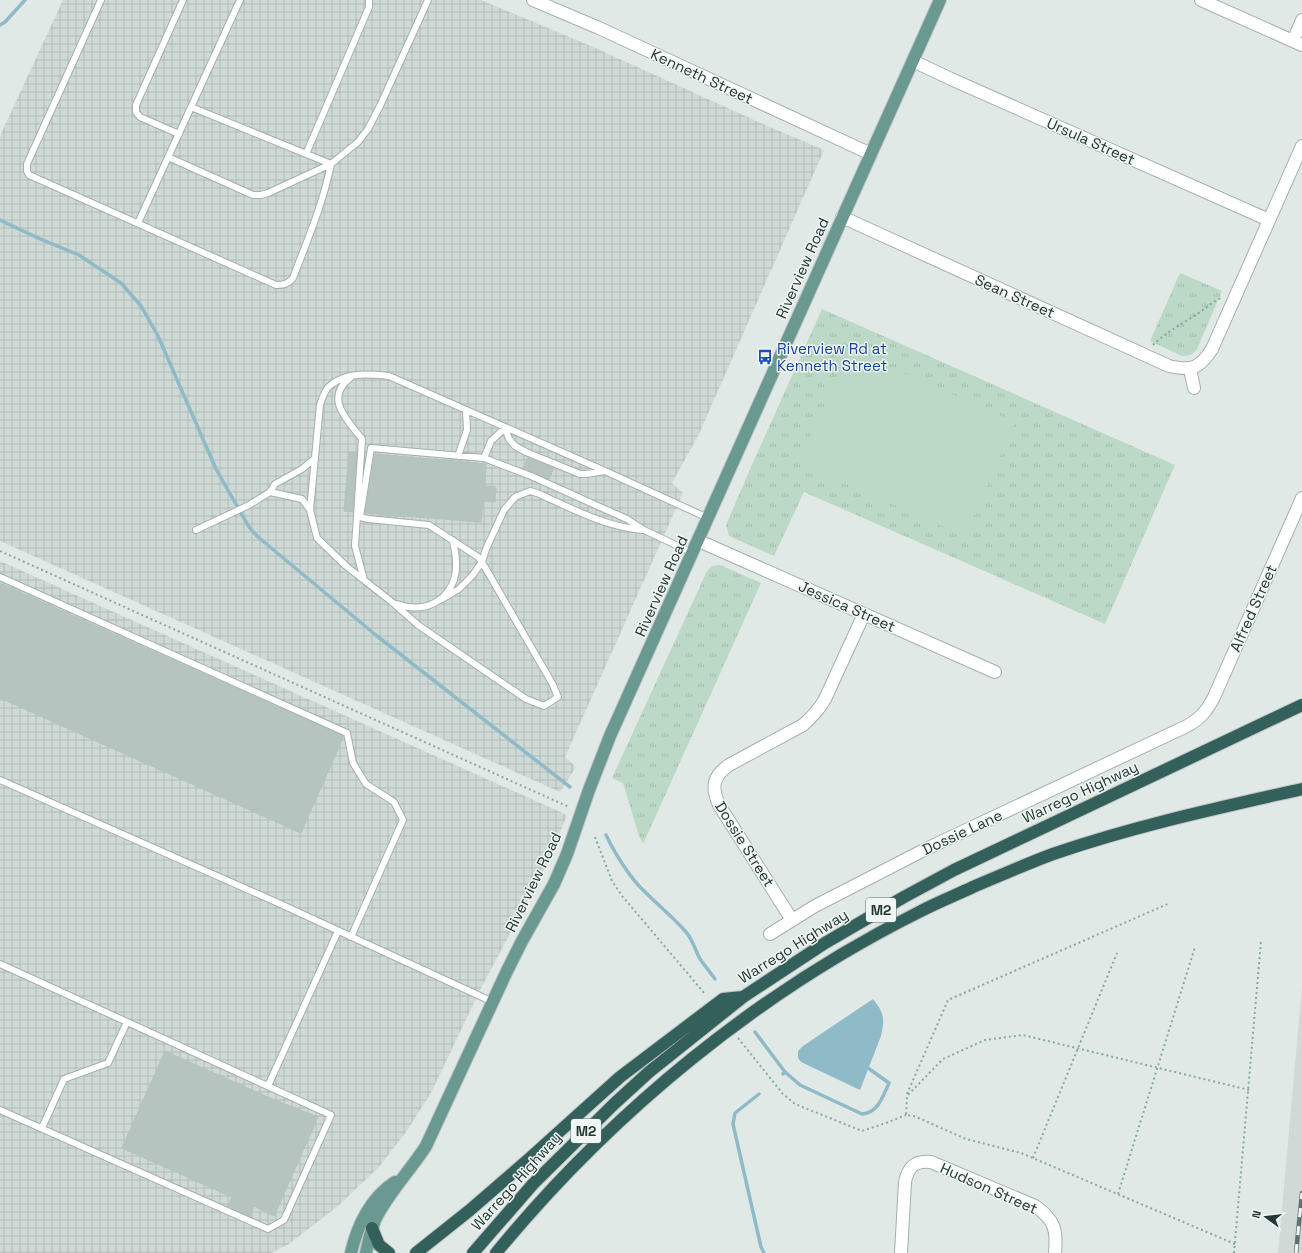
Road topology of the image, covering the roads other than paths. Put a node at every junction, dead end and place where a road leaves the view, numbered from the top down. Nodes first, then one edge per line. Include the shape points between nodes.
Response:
1 (101, 0) edge
2 (184, 0) edge
3 (240, 0) edge
4 (369, 0) edge
5 (428, 0) edge
6 (533, 0) edge
7 (940, 0) edge
8 (1201, 0) edge
9 (1302, 20) edge
10 (1297, 43) edge
11 (913, 61) junction
12 (191, 106) junction
13 (179, 134) junction
14 (1302, 146) edge
15 (306, 154) junction
16 (871, 154) junction
17 (168, 157) junction
18 (331, 164) junction
19 (842, 217) junction
20 (1269, 220) junction
21 (138, 223) junction
22 (1190, 369) junction
23 (353, 376) junction
24 (1194, 388) dead end
25 (466, 410) junction
26 (505, 428) junction
27 (458, 456) junction
28 (484, 458) junction
29 (314, 459) junction
30 (605, 471) junction
31 (270, 492) junction
32 (1302, 498) edge
33 (310, 510) junction
34 (708, 518) junction
35 (196, 530) dead end
36 (644, 530) junction
37 (453, 540) junction
38 (699, 541) junction
39 (693, 553) junction
40 (482, 562) junction
41 (0, 577) edge
42 (364, 580) junction
43 (442, 599) junction
44 (392, 602) junction
45 (864, 614) junction
46 (995, 672) dead end
47 (1302, 705) edge
48 (1202, 716) joint
49 (0, 780) edge
50 (1302, 789) edge
51 (792, 920) junction
52 (338, 930) junction
53 (770, 934) dead end
54 (351, 937) junction
55 (0, 964) edge
56 (743, 997) junction
57 (493, 1002) junction
58 (127, 1022) junction
59 (268, 1086) junction
60 (0, 1110) edge
61 (42, 1128) junction
62 (401, 1179) junction
63 (372, 1228) junction
64 (498, 1251) edge
65 (351, 1253) edge
66 (366, 1253) edge
67 (389, 1253) edge
68 (416, 1253) edge
69 (473, 1253) edge
70 (901, 1253) edge
71 (1055, 1253) edge

1 - 21 lane via 26,170 29,175
2 - 13 lane via 136,105 136,112 140,117
3 - 12 lane
4 - 15 lane via 369,7
5 - 18 lane via 368,129 358,142
6 - 16 street, Kenneth Street
7 - 11 main road, Riverview Road
8 - 10 street
9 - 10 street
11 - 16 main road, Riverview Road
11 - 20 street, Ursula Street
12 - 13 lane
12 - 15 lane
13 - 17 lane
14 - 20 street
15 - 18 lane
16 - 19 main road, Riverview Road
17 - 18 lane via 253,195 268,193
17 - 21 lane
18 - 21 lane via 327,185 312,229 292,278 289,283 283,285 276,285
19 - 22 street, Sean Street via 1157,361 1169,366
19 - 34 main road, Riverview Road
20 - 22 street via 1212,349 1202,362
22 - 24 street
23 - 25 lane via 389,376
23 - 29 lane via 331,384 324,394 320,405
23 - 42 lane via 344,383 337,397 341,412 362,439 355,546
25 - 26 lane
25 - 27 lane via 467,430
26 - 28 lane via 491,441
26 - 30 lane
26 - 30 lane via 515,446 526,452 580,474
27 - 28 lane
27 - 37 lane via 371,448 360,517 429,525
28 - 36 lane via 600,506
29 - 31 lane via 275,484
29 - 33 lane
30 - 34 lane
31 - 33 lane via 302,499
31 - 35 lane
32 - 48 street, Alfred Street via 1214,697
33 - 42 lane via 317,538
34 - 38 main road, Riverview Road
36 - 39 lane
36 - 40 lane via 606,523 530,491 515,498 504,510
37 - 40 lane
37 - 43 lane via 455,574
38 - 39 main road, Riverview Road
38 - 45 street, Jessica Street
39 - 57 main road, Riverview Road via 608,742 554,884 522,941
40 - 43 lane via 459,589
40 - 44 lane via 552,683 558,697 544,706 526,699 418,625
41 - 54 lane via 347,733 353,762 366,784 394,802 403,820
42 - 44 lane
43 - 44 lane via 426,607 415,608 406,608
45 - 46 street, Jessica Street
45 - 51 street, Dossie Street via 816,712 803,725 722,769 715,782 714,788 719,805
47 - 56 highway, Warrego Highway / M2 via 954,870 825,943
48 - 51 street, Dossie Lane via 1115,761 926,849
49 - 52 lane
50 - 64 highway, M2 via 1109,835 1051,855 922,910 819,968 712,1043 643,1100 561,1179
51 - 53 street, Dossie Lane
52 - 54 lane
52 - 59 lane
54 - 57 lane
55 - 58 lane
56 - 68 highway via 723,999 620,1078 530,1158
56 - 69 highway, Warrego Highway / M2 via 649,1072 614,1104 533,1184
57 - 62 main road, Riverview Road via 434,1131 417,1160
58 - 59 lane
58 - 61 lane via 108,1063 64,1079
59 - 61 lane via 331,1115 284,1220 268,1229
60 - 61 lane
62 - 63 main road, Riverview Road
62 - 65 main road, Riverview Road via 385,1190 370,1208 358,1231
63 - 66 main road, Riverview Road
63 - 67 highway via 379,1245
70 - 71 street, Hudson Street via 905,1182 910,1169 915,1164 925,1161 1035,1206 1049,1217 1055,1229

